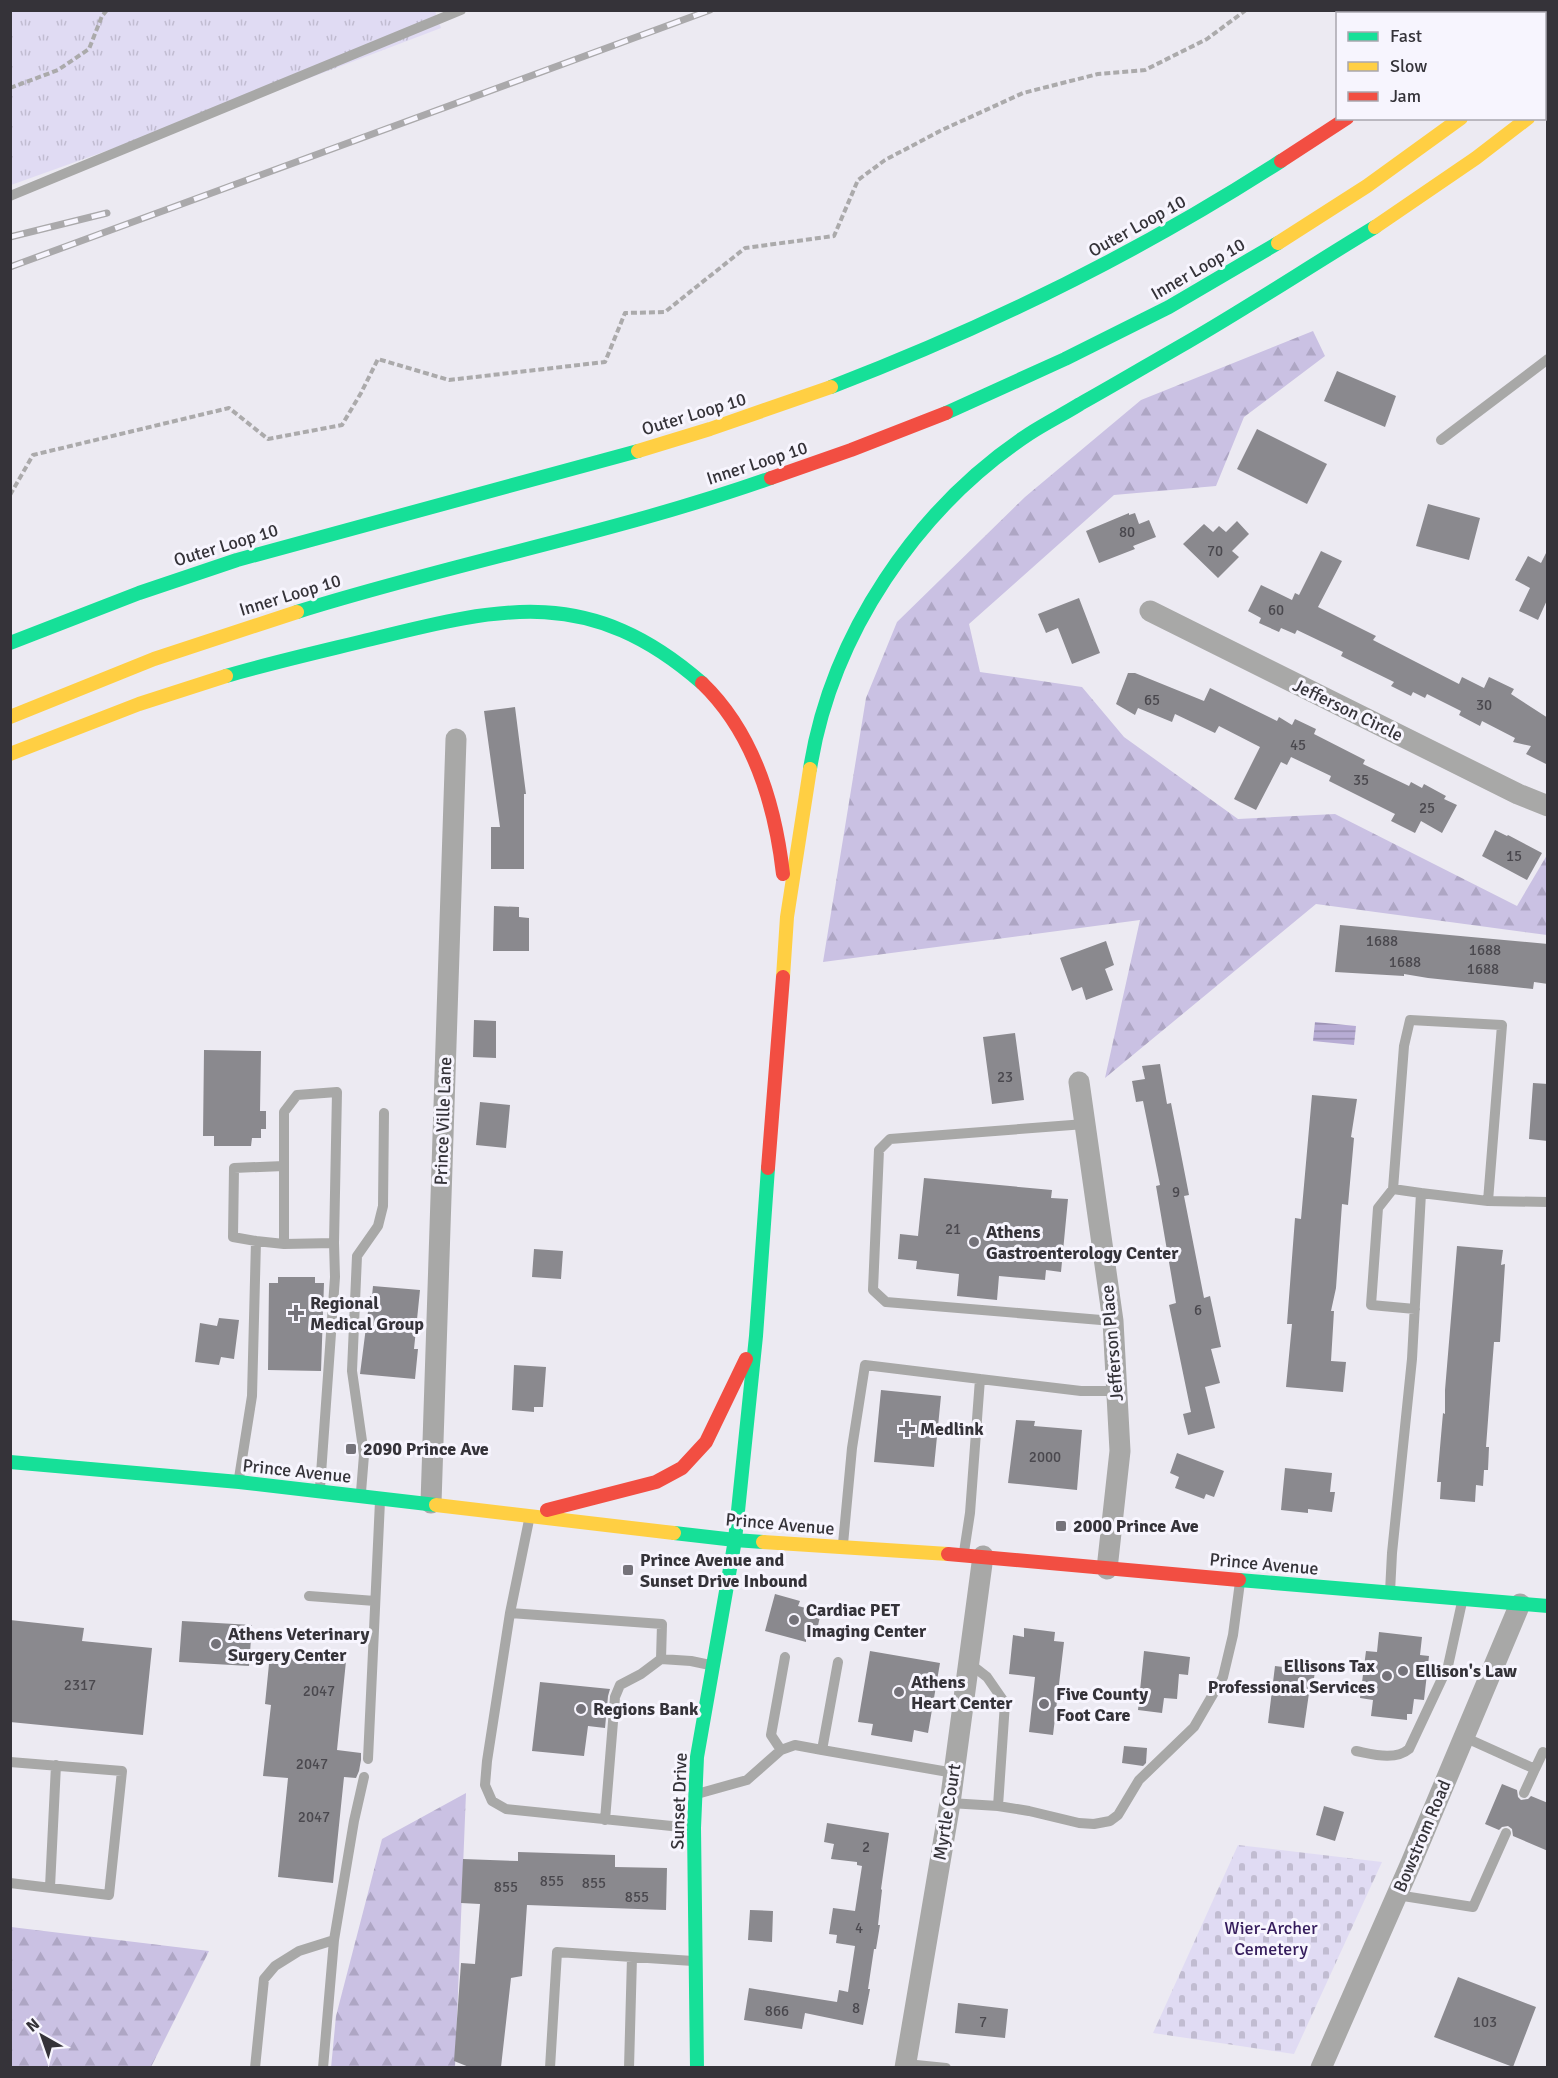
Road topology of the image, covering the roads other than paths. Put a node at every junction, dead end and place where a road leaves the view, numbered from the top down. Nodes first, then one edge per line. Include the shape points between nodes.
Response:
1 (461, 10) edge
2 (1344, 120) edge
3 (1458, 120) edge
4 (1525, 120) edge
5 (10, 196) edge
6 (1548, 359) edge
7 (1441, 440) dead end
8 (1150, 611) dead end
9 (10, 643) edge
10 (10, 717) edge
11 (456, 739) dead end
12 (10, 754) edge
13 (1548, 806) edge
14 (787, 917) junction
15 (1079, 1082) dead end
16 (384, 1113) dead end
17 (1085, 1124) junction
18 (284, 1166) junction
19 (1393, 1190) junction
20 (1421, 1193) junction
21 (1488, 1201) junction
22 (1548, 1202) edge
23 (256, 1241) junction
24 (284, 1244) junction
25 (334, 1244) junction
26 (1415, 1309) junction
27 (1113, 1321) junction
28 (756, 1336) junction
29 (980, 1379) junction
30 (1117, 1390) junction
31 (10, 1462) edge
32 (239, 1482) junction
33 (320, 1491) junction
34 (361, 1496) junction
35 (380, 1498) junction
36 (431, 1503) junction
37 (530, 1515) junction
38 (735, 1540) junction
39 (843, 1547) junction
40 (973, 1556) junction
41 (1107, 1569) junction
42 (1240, 1580) junction
43 (1390, 1593) junction
44 (309, 1596) dead end
45 (1463, 1599) junction
46 (375, 1601) junction
47 (1520, 1604) junction
48 (1548, 1606) edge
49 (510, 1613) junction
50 (785, 1657) dead end
51 (661, 1659) junction
52 (838, 1662) dead end
53 (969, 1663) junction
54 (713, 1665) junction
55 (1464, 1737) junction
56 (781, 1750) junction
57 (822, 1750) junction
58 (1356, 1751) dead end
59 (1543, 1752) dead end
60 (368, 1759) dead end
61 (10, 1762) edge
62 (56, 1766) junction
63 (1535, 1769) junction
64 (954, 1773) junction
65 (364, 1777) dead end
66 (1524, 1793) dead end
67 (694, 1795) junction
68 (950, 1803) junction
69 (998, 1806) junction
70 (605, 1820) junction
71 (694, 1828) junction
72 (1506, 1833) dead end
73 (10, 1883) edge
74 (50, 1887) junction
75 (1397, 1895) junction
76 (334, 1940) junction
77 (632, 1957) junction
78 (696, 1961) junction
79 (905, 2066) edge
80 (255, 2067) edge
81 (323, 2067) edge
82 (550, 2067) edge
83 (629, 2067) edge
84 (697, 2067) edge
85 (946, 2067) edge
86 (1321, 2067) edge

1 - 5 lane
2 - 9 main road, Outer Loop 10 via 1128,252 1058,290 919,353 711,429 268,550 105,604
3 - 10 main road, Inner Loop 10 via 1381,176 1223,276 1056,363 947,413 864,447 632,522 402,581 225,634 111,674
4 - 14 main road via 1386,220 1029,434 945,504 881,586 852,637 832,685 814,743
6 - 7 lane
8 - 13 street, Jefferson Circle
11 - 36 street, Prince Ville Lane
12 - 14 main road via 212,681 443,622 503,612 548,612 590,619 622,630 661,652 723,705 763,780 782,857
14 - 28 main road, Sunset Drive
15 - 17 street, Jefferson Place
16 - 34 lane via 383,1206 378,1226 357,1256 352,1371 364,1455
17 - 27 street, Jefferson Place
17 - 27 lane via 890,1139 879,1150 873,1290 886,1302
18 - 23 lane via 234,1168 233,1237
18 - 24 lane
18 - 25 lane via 284,1112 297,1095 337,1092
19 - 20 lane
19 - 21 lane via 1404,1046 1410,1020 1502,1024
19 - 26 lane via 1378,1208 1371,1305
20 - 21 lane
20 - 26 lane
21 - 22 lane
23 - 24 lane
23 - 32 lane via 252,1396
24 - 25 lane
25 - 33 lane
26 - 43 lane
27 - 30 street, Jefferson Place
28 - 37 main road via 706,1442 682,1468 656,1482
28 - 38 main road, Sunset Drive
29 - 30 lane via 1081,1391
29 - 39 lane via 865,1365
29 - 40 lane via 970,1513
30 - 41 street, Jefferson Place via 1120,1451
31 - 32 main road, Prince Avenue
32 - 33 main road, Prince Avenue
33 - 34 main road, Prince Avenue
34 - 35 main road, Prince Avenue
35 - 36 main road, Prince Avenue
35 - 46 lane
36 - 37 main road, Prince Avenue
37 - 38 main road, Prince Avenue
37 - 49 lane
38 - 39 main road, Prince Avenue
38 - 54 main road, Sunset Drive
39 - 40 main road, Prince Avenue
40 - 41 main road, Prince Avenue
40 - 53 street, Myrtle Court
41 - 42 main road, Prince Avenue
42 - 43 main road, Prince Avenue
42 - 69 lane via 1223,1677 1194,1727 1139,1780 1118,1815 1110,1821 1079,1823
43 - 45 main road, Prince Avenue
44 - 46 lane
45 - 47 main road, Prince Avenue
45 - 58 lane via 1448,1666 1409,1749 1397,1755
46 - 60 lane
47 - 48 main road, Prince Avenue
47 - 55 street, Bowstrom Road
49 - 51 lane via 662,1624
49 - 70 lane via 487,1761 485,1785 492,1801 506,1809
50 - 56 lane via 771,1735
51 - 54 lane
51 - 70 lane via 620,1685 615,1697
52 - 57 lane
53 - 64 street, Myrtle Court
53 - 69 lane via 987,1677 1005,1703
54 - 67 main road, Sunset Drive
55 - 63 lane
55 - 75 street, Bowstrom Road
56 - 57 lane via 795,1745
56 - 67 lane via 747,1780
57 - 64 lane
59 - 63 lane
61 - 62 lane
62 - 74 lane
62 - 74 lane via 122,1771 109,1895
63 - 66 lane
64 - 68 street, Myrtle Court
65 - 76 lane
67 - 71 main road, Sunset Drive
68 - 69 lane
68 - 79 street, Myrtle Court
70 - 71 lane
71 - 78 main road, Sunset Drive
72 - 75 lane via 1473,1907
73 - 74 lane
75 - 86 street, Bowstrom Road
76 - 80 lane via 300,1951 275,1966 264,1979
76 - 81 lane
77 - 78 lane
77 - 82 lane via 557,1952
77 - 83 lane
78 - 84 main road, Sunset Drive
79 - 85 lane

